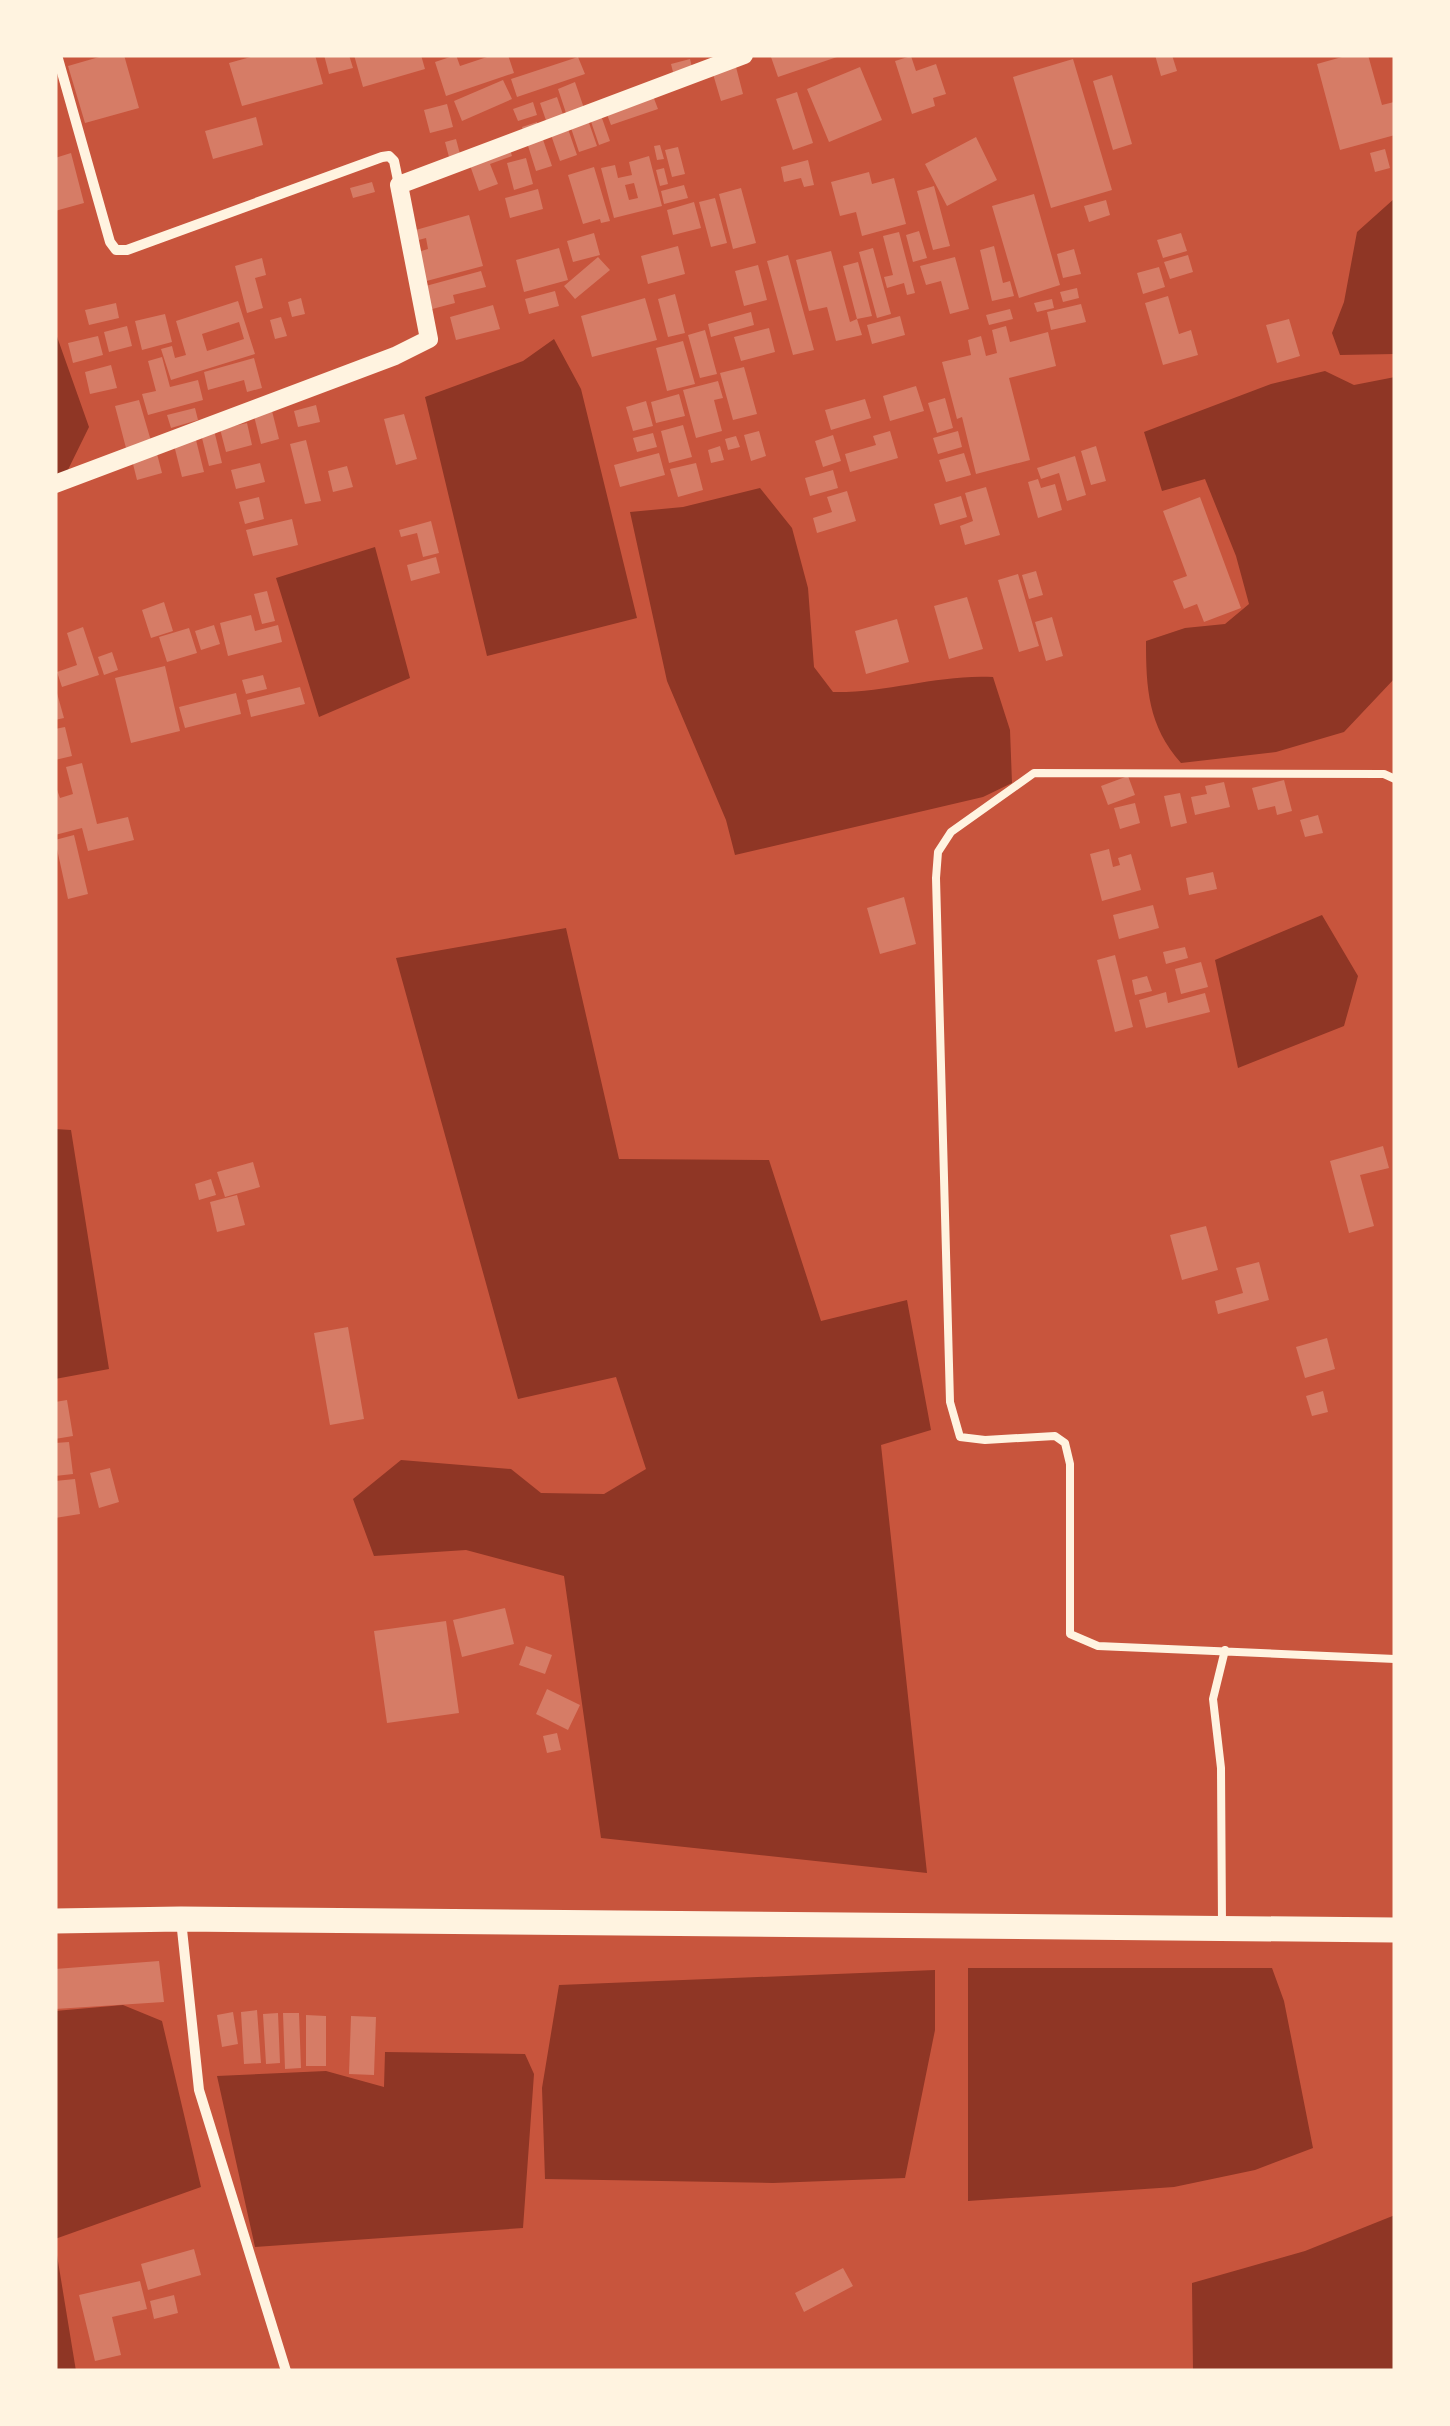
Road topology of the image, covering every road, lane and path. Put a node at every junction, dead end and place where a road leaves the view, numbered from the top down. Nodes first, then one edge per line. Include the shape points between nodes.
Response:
1 (57, 55) edge
2 (744, 55) edge
3 (399, 185) junction
4 (55, 484) edge
5 (1395, 780) edge
6 (1225, 1650) junction
7 (1395, 1659) edge
8 (181, 1919) junction
9 (55, 1920) edge
10 (1222, 1929) junction
11 (1395, 1930) edge
12 (286, 2371) edge

1 - 3 street via 116,250 382,157 394,162
2 - 3 street
3 - 4 street via 429,338
5 - 6 lane via 1384,774 1034,773 951,832 938,852 950,1402 960,1437 1056,1436 1065,1444 1070,1634 1098,1646
6 - 7 lane
6 - 10 lane via 1213,1699
8 - 9 main road
8 - 10 main road
8 - 12 street via 199,2090
10 - 11 main road

